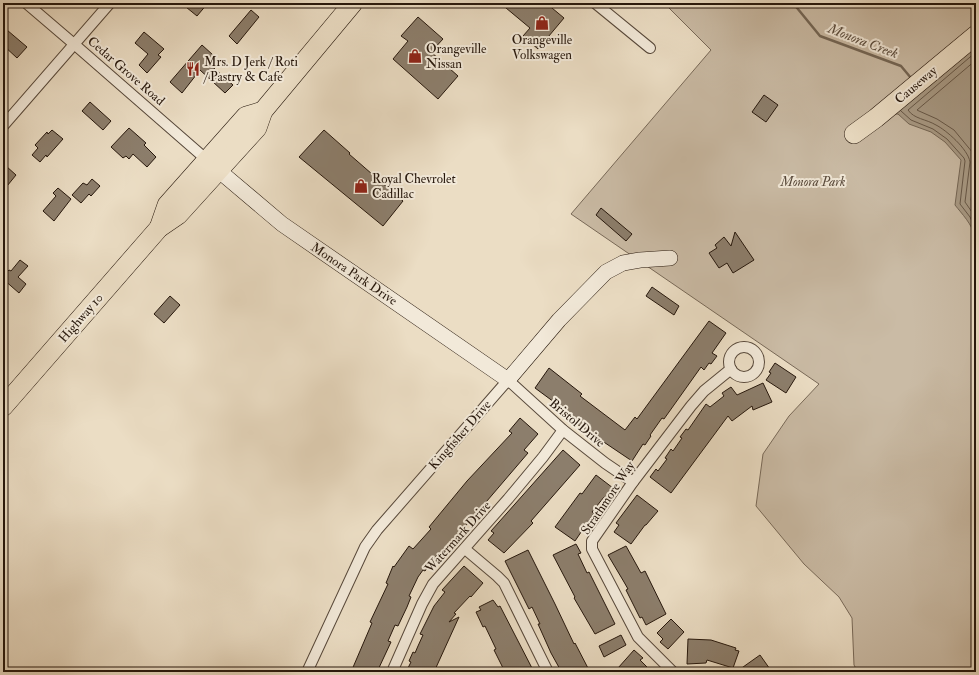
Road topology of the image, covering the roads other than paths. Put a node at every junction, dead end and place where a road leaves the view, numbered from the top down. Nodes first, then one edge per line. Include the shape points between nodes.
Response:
1 (26, 3) edge
2 (110, 3) edge
3 (353, 3) edge
4 (595, 3) edge
5 (976, 35) edge
6 (74, 44) junction
7 (650, 48) dead end
8 (3, 126) edge
9 (854, 134) dead end
10 (212, 165) junction
11 (670, 258) dead end
12 (731, 369) dead end
13 (508, 380) junction
14 (3, 407) edge
15 (563, 430) junction
16 (633, 482) junction
17 (465, 549) junction
18 (307, 672) edge
19 (392, 672) edge
20 (548, 672) edge
21 (673, 672) edge

1 - 6 street, Cedar Grove Road
2 - 6 street
3 - 10 highway, Highway 10 via 262,111 246,116
4 - 7 street
5 - 9 highway, Causeway
6 - 8 street
6 - 10 street, Cedar Grove Road
10 - 13 street, Monora Park Drive via 282,224
10 - 14 highway, Highway 10 via 178,215 159,228
11 - 13 street, Kingfisher Drive via 623,263 606,272 559,320
12 - 16 street, Strathmore Way via 690,406
13 - 15 street, Bristol Drive
13 - 18 street, Kingfisher Drive via 365,547
15 - 16 street, Bristol Drive
15 - 17 street, Watermark Drive
16 - 21 street, Strathmore Way via 593,537 591,545 638,637
17 - 19 street, Watermark Drive via 433,584
17 - 20 street via 504,583

